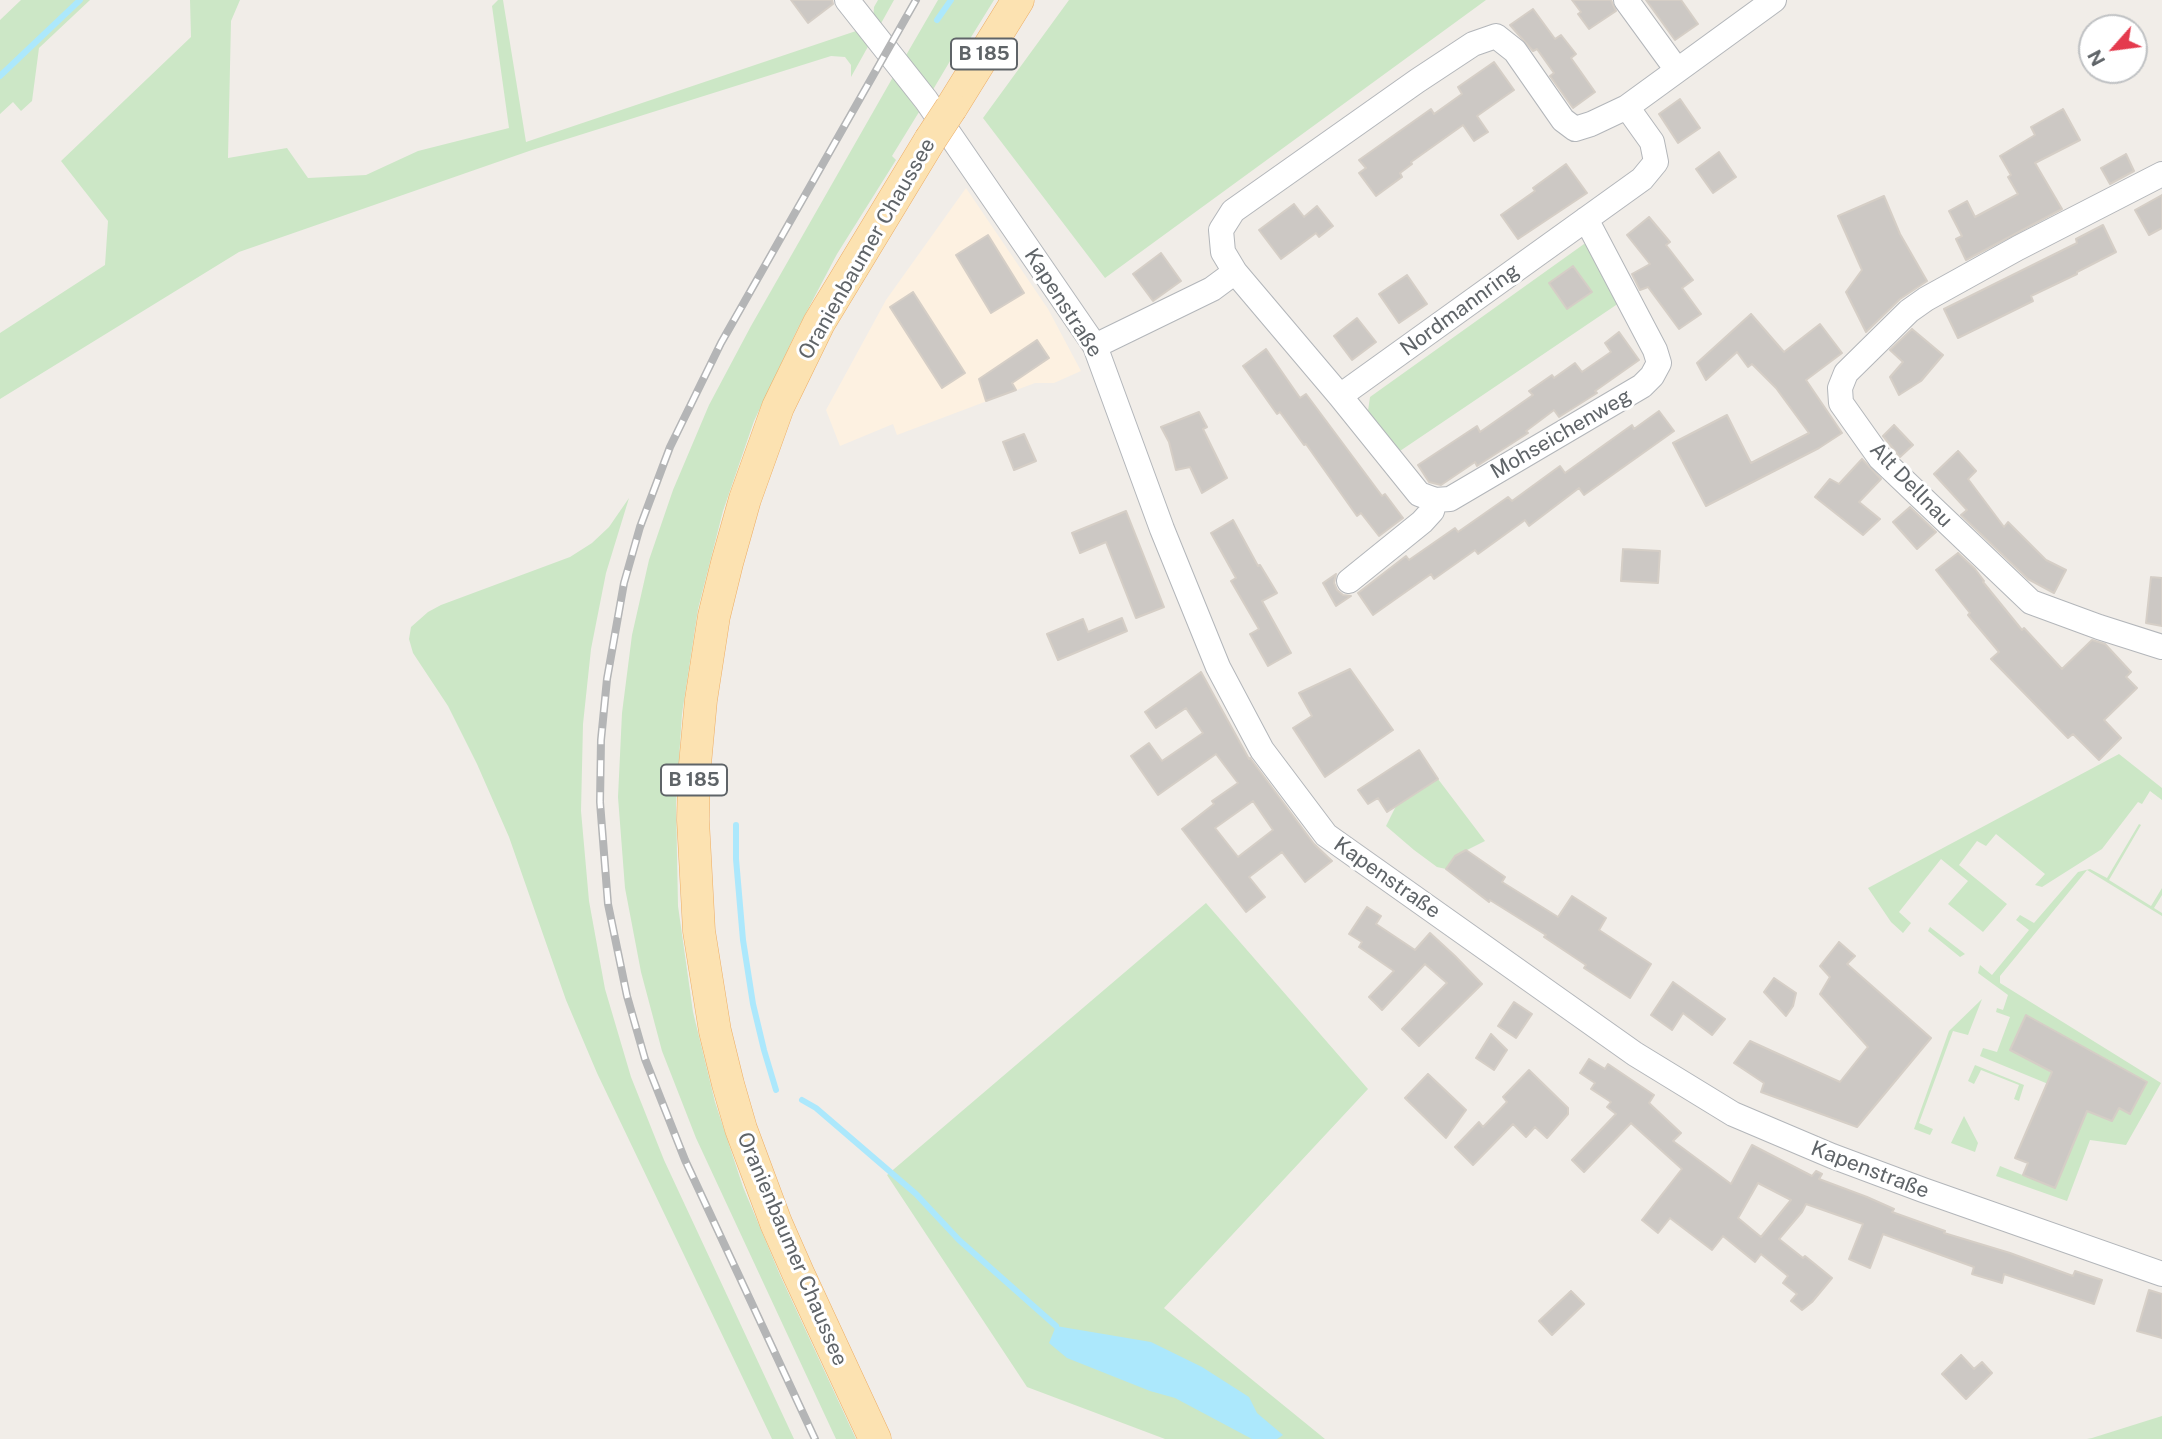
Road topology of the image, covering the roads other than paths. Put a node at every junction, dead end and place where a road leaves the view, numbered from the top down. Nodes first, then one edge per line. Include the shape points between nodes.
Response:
1 (847, 0) edge
2 (1018, 0) edge
3 (1626, 0) edge
4 (1764, 3) edge
5 (1677, 70) junction
6 (1626, 107) junction
7 (2162, 174) edge
8 (1586, 219) junction
9 (1235, 272) junction
10 (1095, 346) junction
11 (1340, 396) junction
12 (1435, 500) junction
13 (1349, 581) dead end
14 (2162, 647) edge
15 (2162, 1274) edge
16 (875, 1439) edge

1 - 10 street, Kapenstraße via 926,100
2 - 16 main road, Oranienbaumer Chaussee / B 185, bridge via 819,323 778,408 717,603 701,700 693,820 699,931 715,1031 741,1129 776,1223
3 - 5 street
4 - 5 street
5 - 6 street
6 - 8 street, Nordmannring via 1652,142 1656,162 1642,179
6 - 9 street via 1575,129 1563,120 1515,51 1496,36 1473,44 1233,211 1221,230 1223,252
7 - 14 street, Alt Dellnau via 1926,299 1846,373 1840,388 1841,403 1880,458 2031,602
8 - 11 street, Nordmannring
8 - 12 street, Mohseichenweg via 1659,363 1642,386 1450,499
9 - 10 street via 1212,289
9 - 11 street
10 - 15 street, Kapenstraße via 1219,667 1262,750 1326,835 1635,1054 1733,1114 1923,1191
11 - 12 street via 1419,494
12 - 13 street via 1422,522

